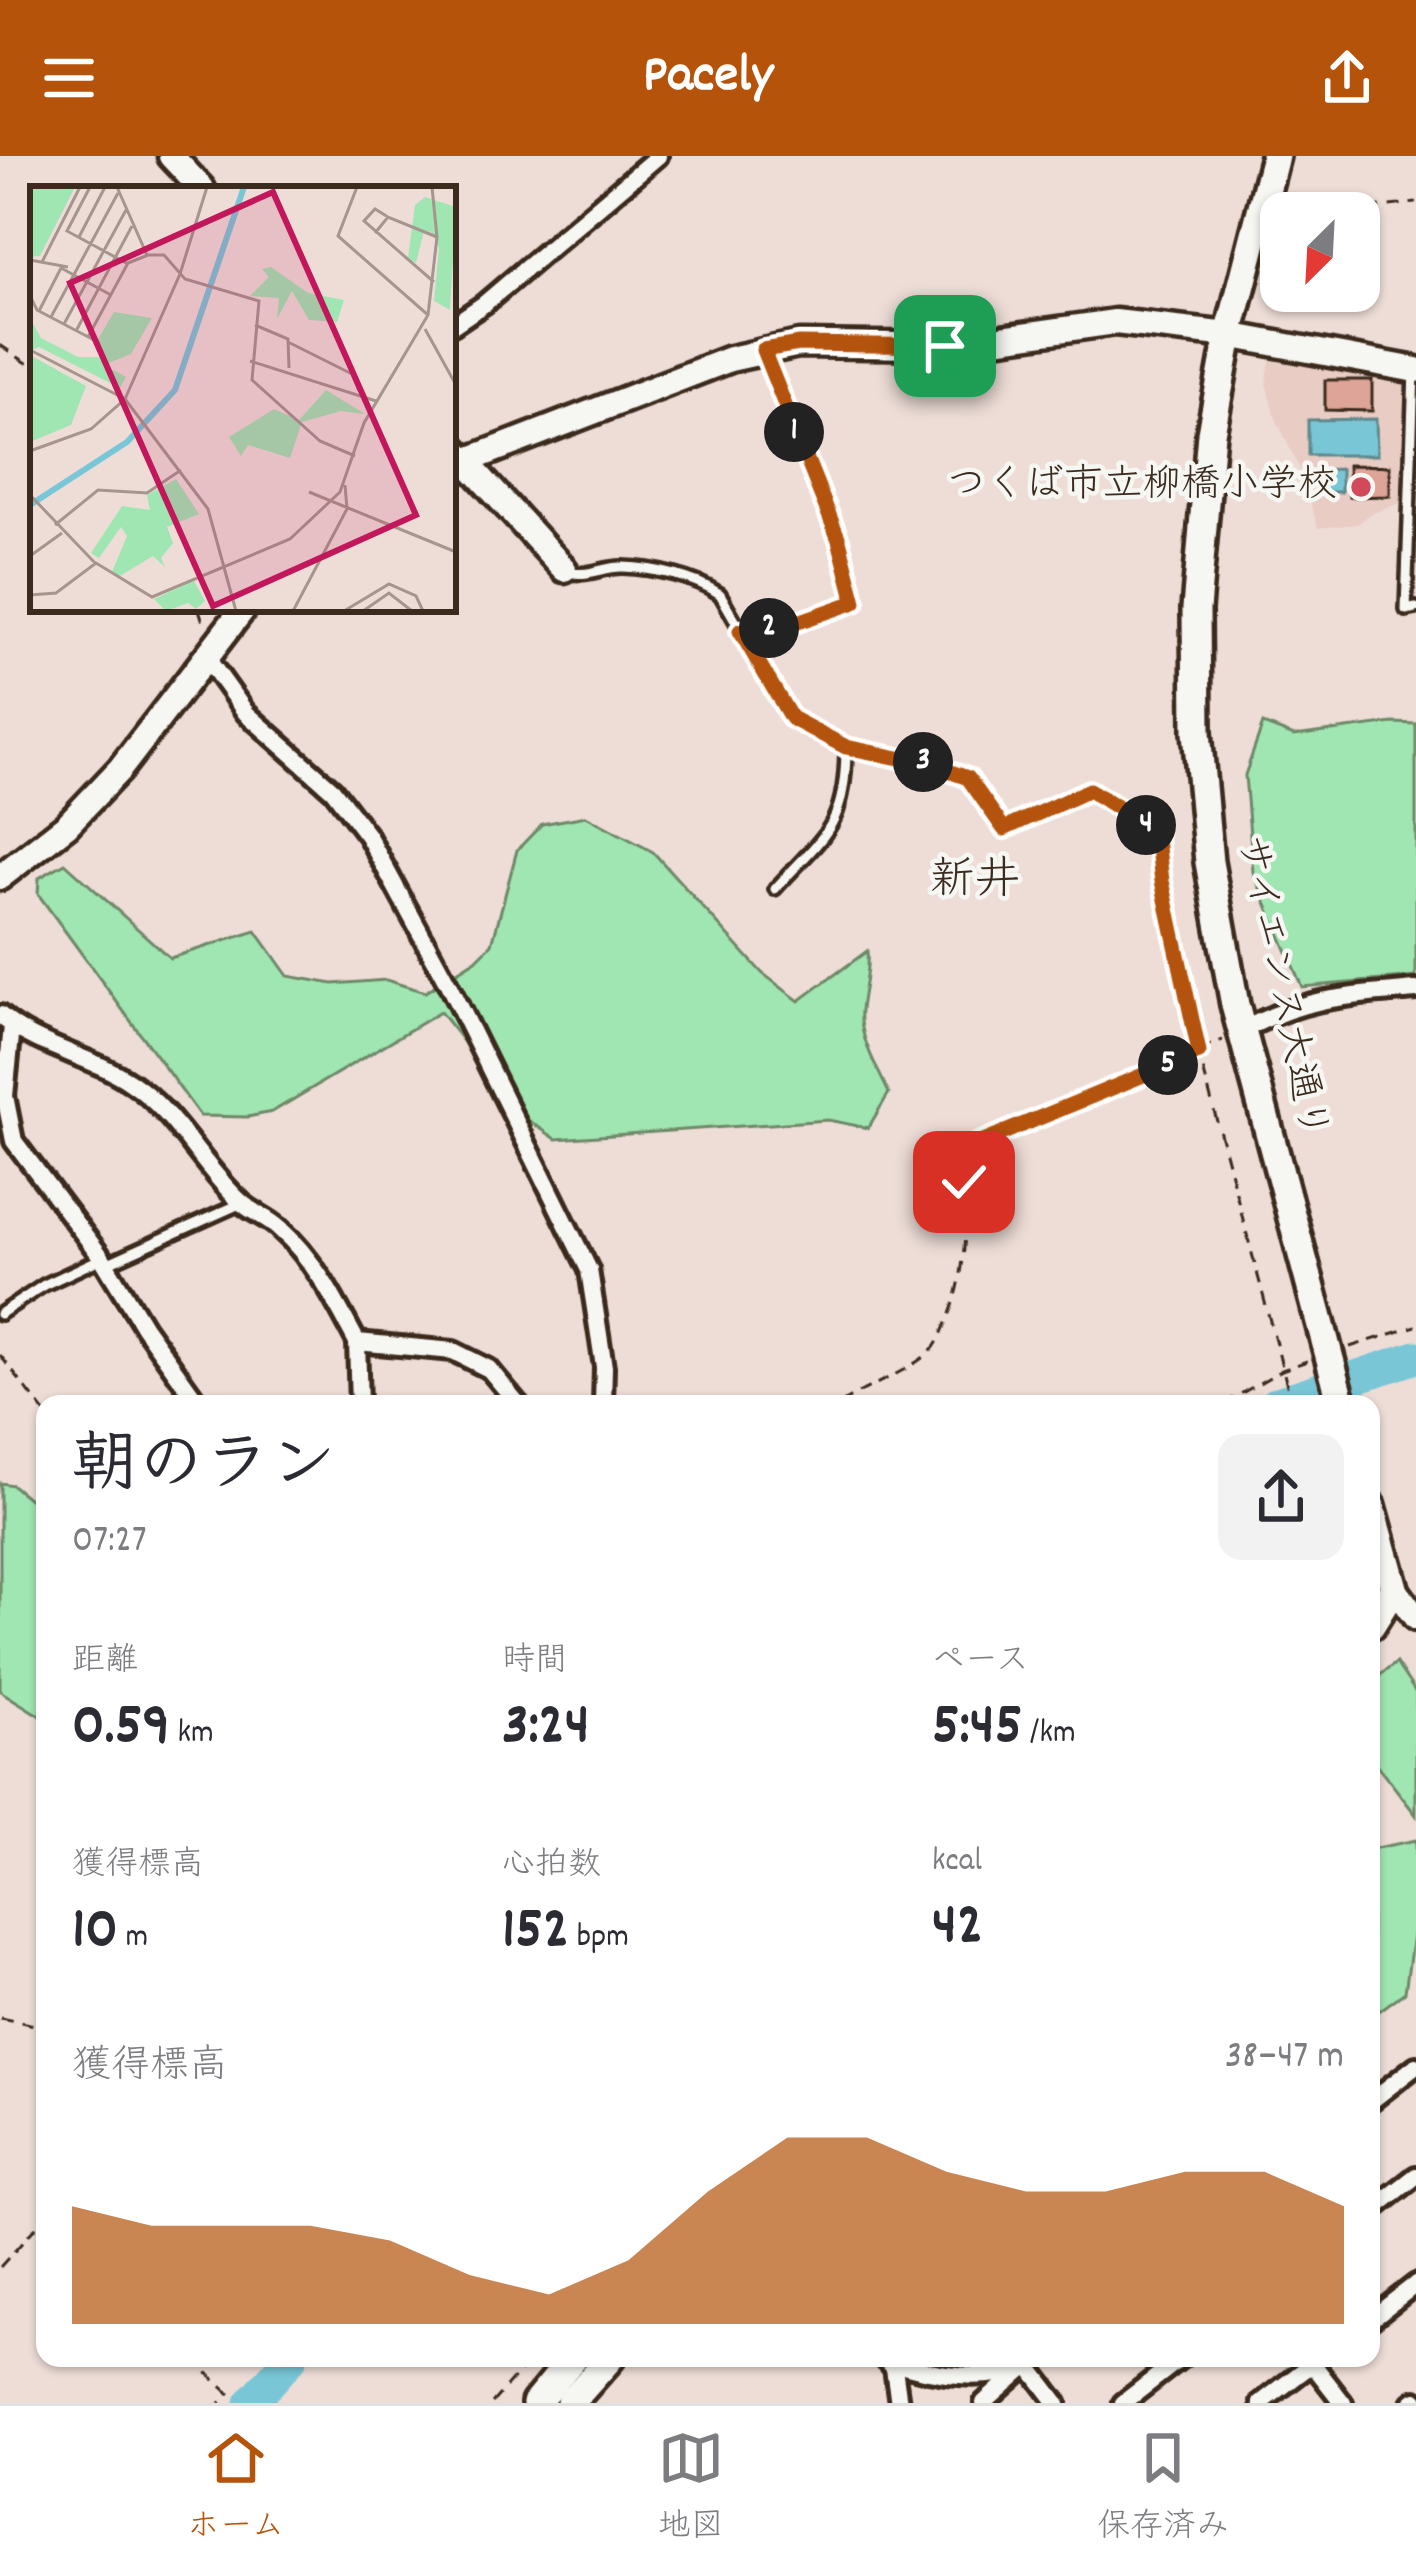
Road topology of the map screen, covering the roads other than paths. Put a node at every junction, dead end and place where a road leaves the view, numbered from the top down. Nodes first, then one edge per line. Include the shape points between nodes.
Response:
1 (171, 156) edge
2 (658, 156) edge
3 (1275, 156) edge
4 (199, 186) edge
5 (456, 323) edge
6 (1229, 335) junction
7 (1415, 370) edge
8 (457, 458) edge
9 (564, 569) joint
10 (855, 602) road end
11 (1416, 608) edge
12 (241, 612) edge
13 (740, 631) junction
14 (206, 657) junction
15 (0, 877) edge
16 (775, 889) dead end
17 (1416, 990) edge
18 (6, 1021) edge
19 (1241, 1031) junction
20 (242, 1203) junction
21 (104, 1261) junction
22 (0, 1314) edge
23 (357, 1342) junction
24 (193, 1395) edge
25 (359, 1395) edge
26 (511, 1395) edge
27 (604, 1395) edge
28 (1339, 1395) edge
29 (1380, 1538) edge
30 (1394, 1589) edge
31 (1416, 1618) edge
32 (1416, 2066) edge
33 (1380, 2094) edge
34 (1416, 2176) edge
35 (1380, 2204) edge
36 (1416, 2284) edge
37 (1380, 2312) edge
38 (566, 2367) edge
39 (602, 2367) edge
40 (893, 2367) edge
41 (911, 2367) edge
42 (990, 2367) edge
43 (1026, 2367) edge
44 (1031, 2367) edge
45 (1169, 2367) edge
46 (1305, 2367) edge
47 (1318, 2367) edge
48 (536, 2403) edge
49 (570, 2403) edge
50 (899, 2403) edge
51 (985, 2403) edge
52 (1057, 2403) edge
53 (1123, 2403) edge
54 (1262, 2403) edge
55 (1343, 2403) edge

1 - 4 street
2 - 5 street
3 - 6 main road, サイエンス大通り
6 - 7 street
6 - 8 street via 1115,322 945,346 799,344 662,383
6 - 19 main road, サイエンス大通り via 1201,520 1196,676 1209,862
7 - 11 lane via 1406,610
8 - 9 street
9 - 13 lane via 574,575 620,567 706,585
10 - 13 lane
12 - 14 street
13 - 16 lane via 791,718 846,747 837,820
14 - 15 street via 120,769 67,825
14 - 27 street via 246,713 333,790 368,836 428,947 590,1270
17 - 19 street via 1317,998
18 - 20 street via 134,1084
18 - 21 street via 14,1141
19 - 28 main road, サイエンス大通り
20 - 21 lane
20 - 23 street via 299,1247
21 - 22 lane
21 - 24 street
23 - 25 street
23 - 26 street via 453,1351 489,1369
29 - 30 main road
30 - 31 street
32 - 33 street
34 - 35 street
36 - 37 street
38 - 48 main road
39 - 49 main road
40 - 50 street
41 - 42 street
43 - 51 street
44 - 52 street
45 - 53 street
46 - 54 street
47 - 55 street

